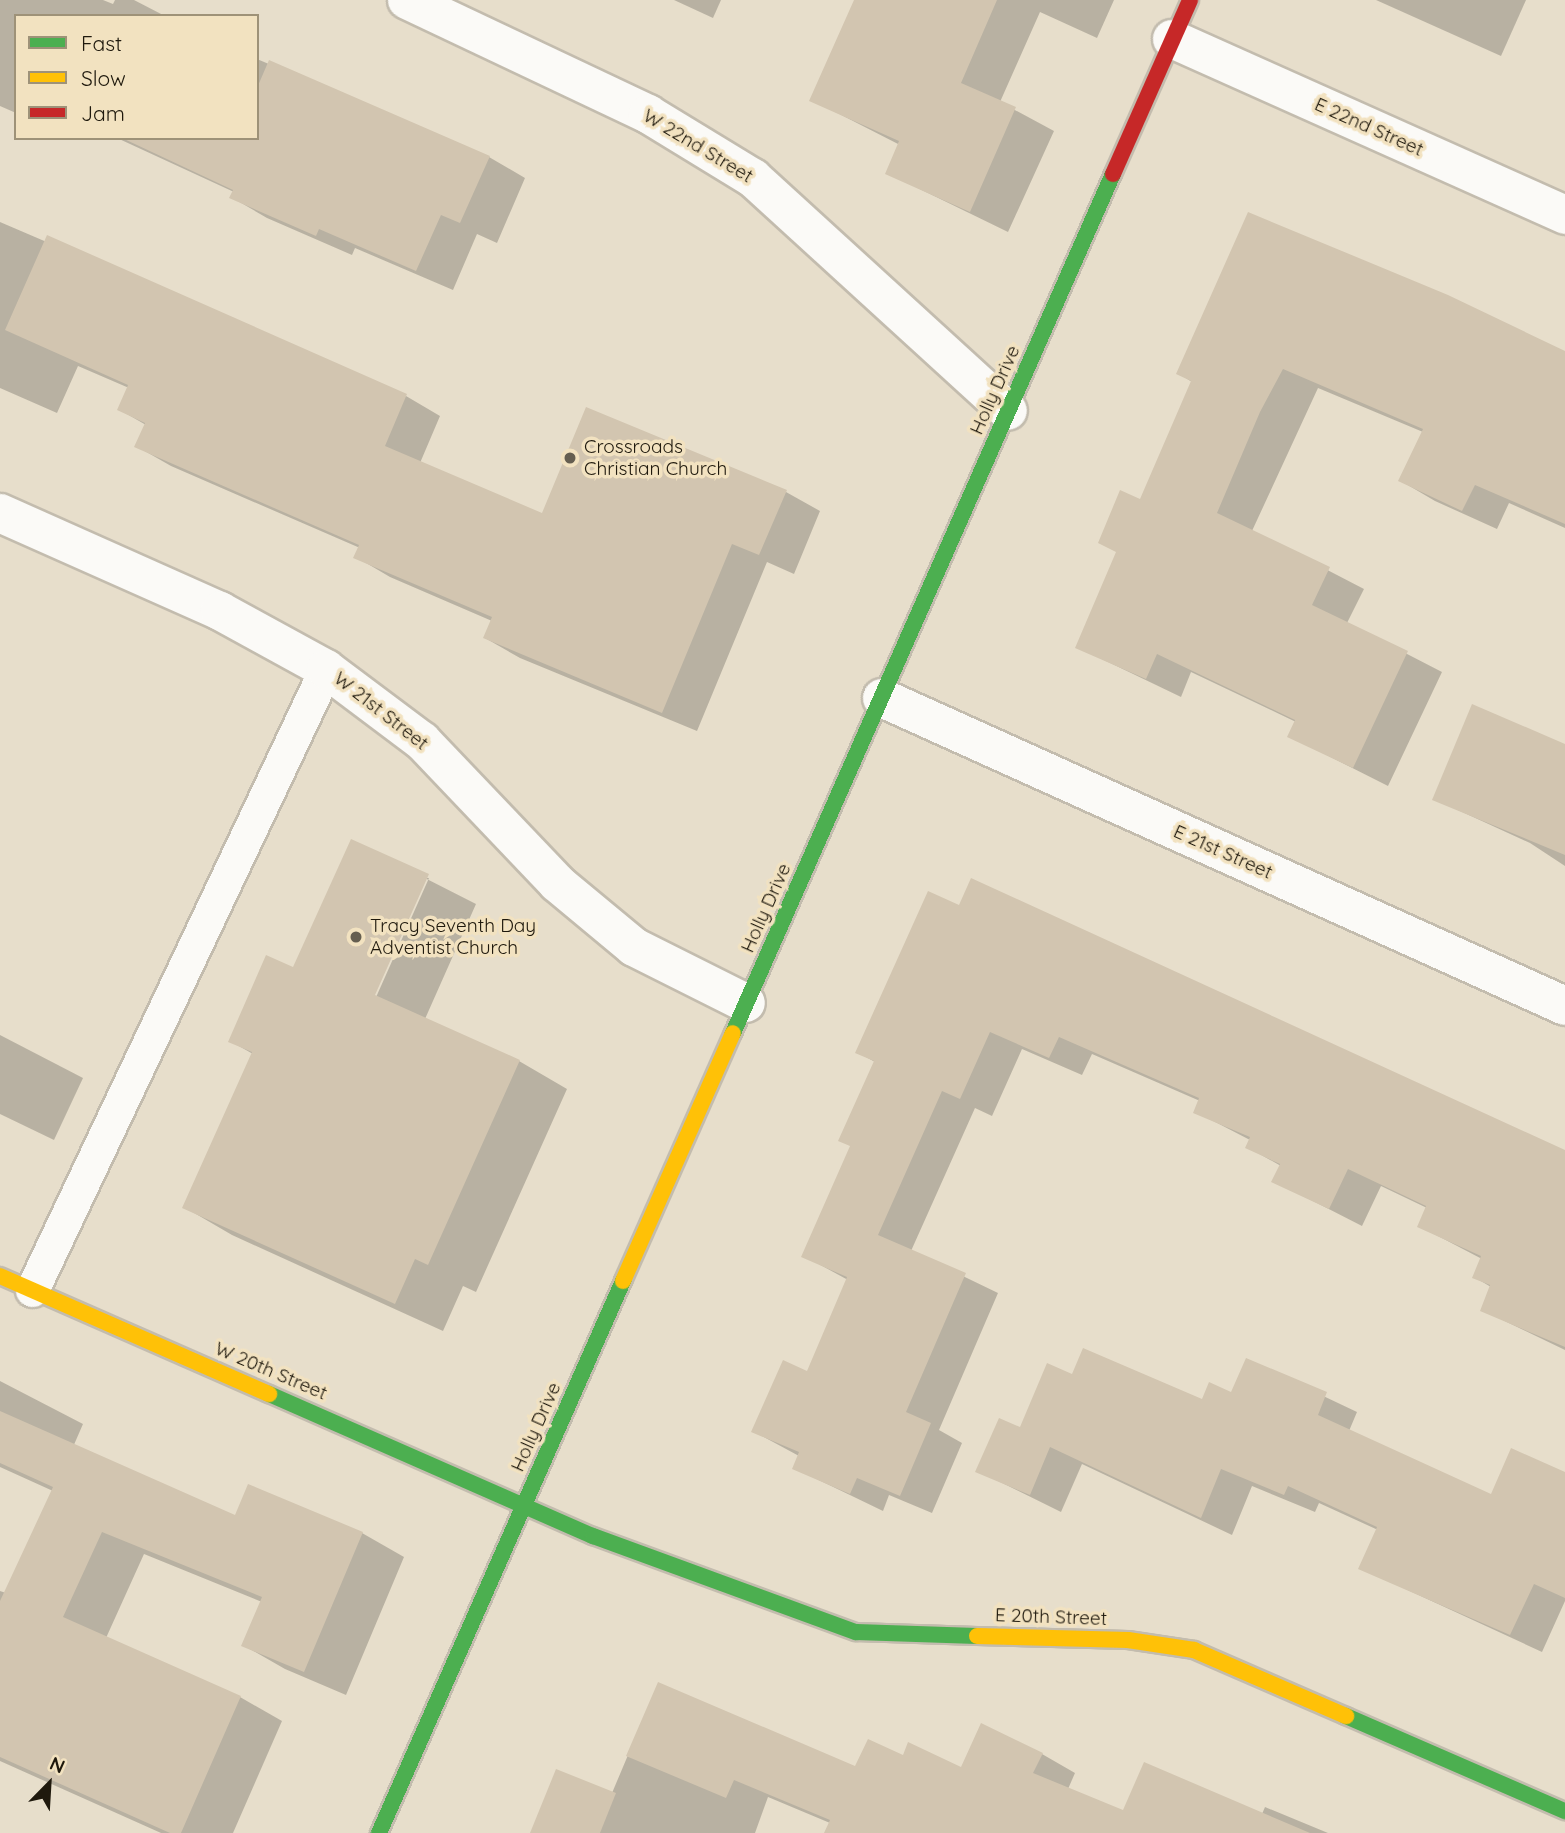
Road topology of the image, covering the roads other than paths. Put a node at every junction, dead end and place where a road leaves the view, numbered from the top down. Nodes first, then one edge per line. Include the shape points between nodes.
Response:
1 (407, 0) edge
2 (1190, 0) edge
3 (1172, 39) junction
4 (1565, 215) edge
5 (1008, 411) junction
6 (0, 513) edge
7 (326, 669) junction
8 (882, 698) junction
9 (747, 1003) junction
10 (1565, 1006) edge
11 (0, 1276) edge
12 (32, 1290) junction
13 (525, 1504) junction
14 (1565, 1811) edge
15 (379, 1833) edge

1 - 5 street, W 22nd Street via 648,114 753,178
2 - 3 street, Holly Drive
3 - 4 street, E 22nd Street
3 - 5 street, Holly Drive
5 - 8 street, Holly Drive
6 - 7 street, W 21st Street via 220,611
7 - 9 street, W 21st Street via 422,741 557,883 634,947
7 - 12 lane
8 - 9 street, Holly Drive
8 - 10 street, E 21st Street
9 - 13 street, Holly Drive
11 - 12 street, W 20th Street
12 - 13 street, W 20th Street
13 - 14 street, E 20th Street via 593,1536 856,1632 1128,1640 1194,1650
13 - 15 street, Holly Drive

